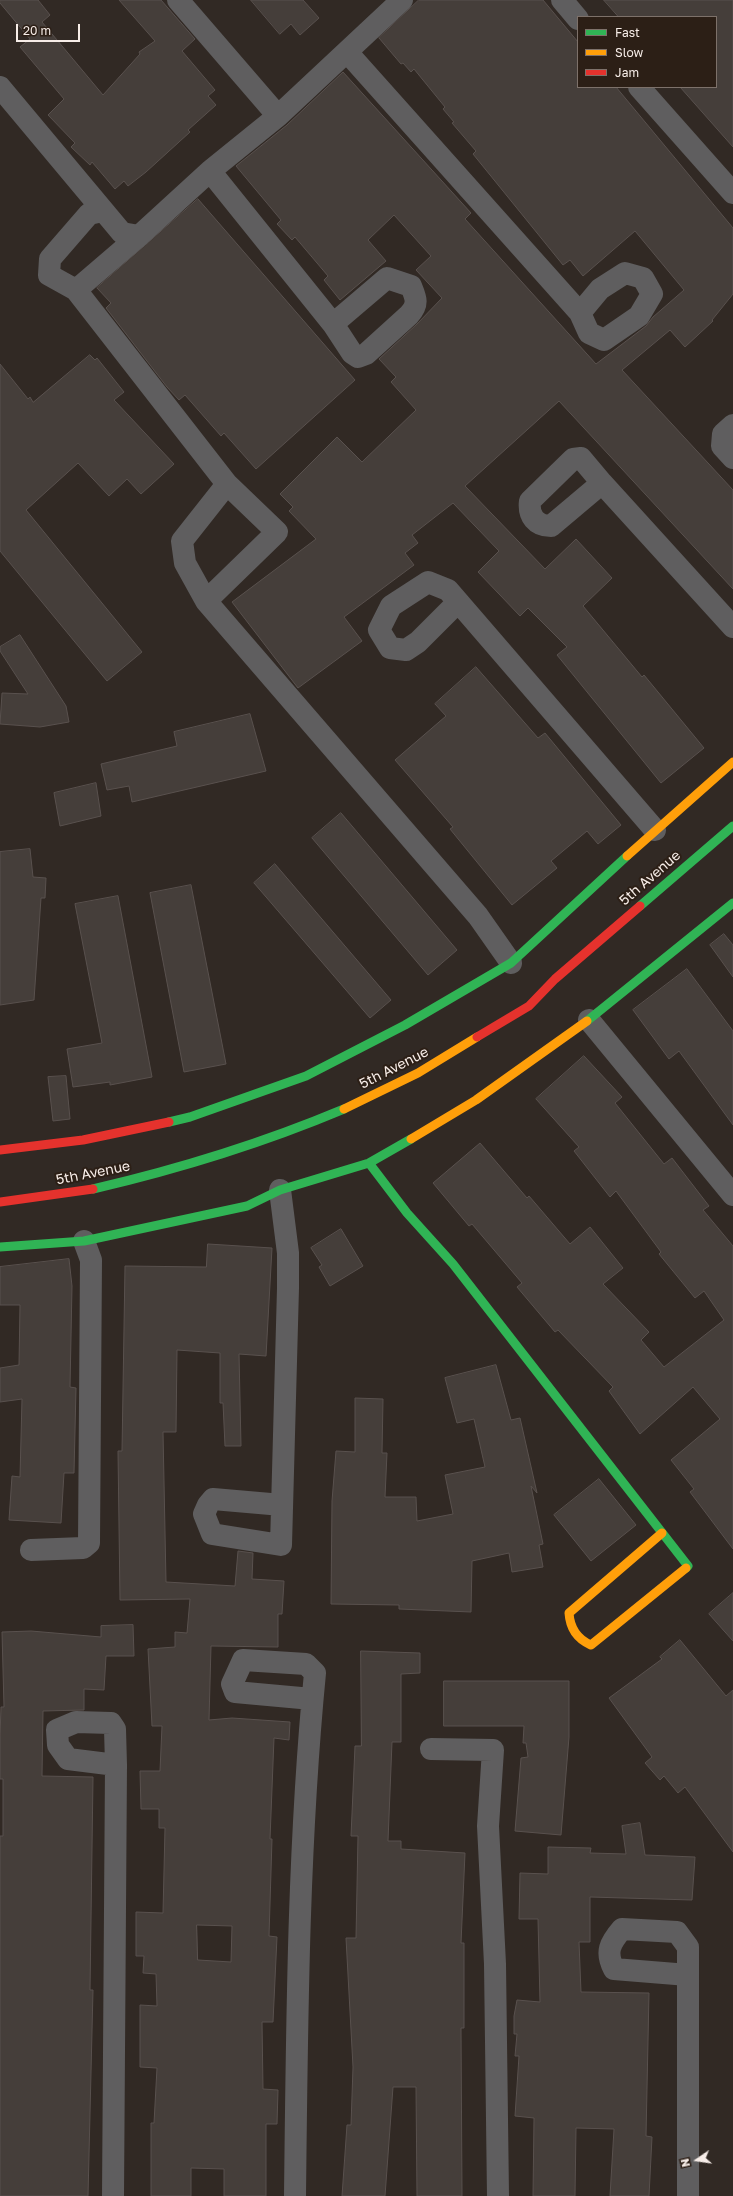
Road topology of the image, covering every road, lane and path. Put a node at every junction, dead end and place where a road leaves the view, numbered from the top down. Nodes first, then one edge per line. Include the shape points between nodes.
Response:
1 (178, 0) edge
2 (402, 0) edge
3 (562, 0) edge
4 (577, 17) edge
5 (347, 52) junction
6 (0, 87) edge
7 (640, 88) edge
8 (278, 116) junction
9 (210, 171) junction
10 (733, 193) edge
11 (102, 211) junction
12 (139, 236) junction
13 (76, 290) junction
14 (580, 313) dead end
15 (333, 324) dead end
16 (733, 425) edge
17 (733, 458) edge
18 (602, 483) dead end
19 (227, 484) junction
20 (206, 601) junction
21 (458, 602) dead end
22 (733, 627) edge
23 (733, 762) edge
24 (733, 826) edge
25 (655, 830) junction
26 (733, 903) edge
27 (511, 963) junction
28 (589, 1020) junction
29 (0, 1150) edge
30 (369, 1163) junction
31 (280, 1190) junction
32 (733, 1195) edge
33 (0, 1202) edge
34 (84, 1241) junction
35 (0, 1247) edge
36 (282, 1505) dead end
37 (662, 1533) junction
38 (31, 1550) dead end
39 (312, 1699) dead end
40 (431, 1749) dead end
41 (116, 1765) dead end
42 (688, 1975) dead end
43 (113, 2196) edge
44 (295, 2196) edge
45 (498, 2196) edge
46 (688, 2196) edge

1 - 8 street
2 - 5 street
3 - 4 street
5 - 8 street
5 - 14 street
6 - 11 street
7 - 10 street
8 - 9 street
9 - 12 street
9 - 15 street
11 - 12 street via 122,233
11 - 13 street via 89,214 50,259 49,275
12 - 13 street
13 - 19 street
16 - 17 street via 723,434 722,446
18 - 22 street
19 - 20 street via 182,540 185,563
19 - 20 street via 277,532
20 - 27 street via 478,916
21 - 25 street
23 - 25 street
24 - 33 street, 5th Avenue via 555,979 529,1006 418,1073 284,1134 146,1177 90,1190
25 - 27 street
26 - 28 street
27 - 29 street via 404,1025 306,1076 190,1117 83,1140
28 - 30 street via 476,1100
28 - 32 street
30 - 31 street
30 - 37 street via 407,1213 452,1264
31 - 34 street via 247,1206
31 - 36 street via 288,1253
34 - 35 street
34 - 38 street via 91,1260 89,1543 83,1548
37 - 37 street via 688,1566 591,1645 582,1642 569,1623 569,1613
39 - 44 street via 302,1843
40 - 45 street via 493,1750 488,1826 495,1964
41 - 43 street
42 - 46 street

